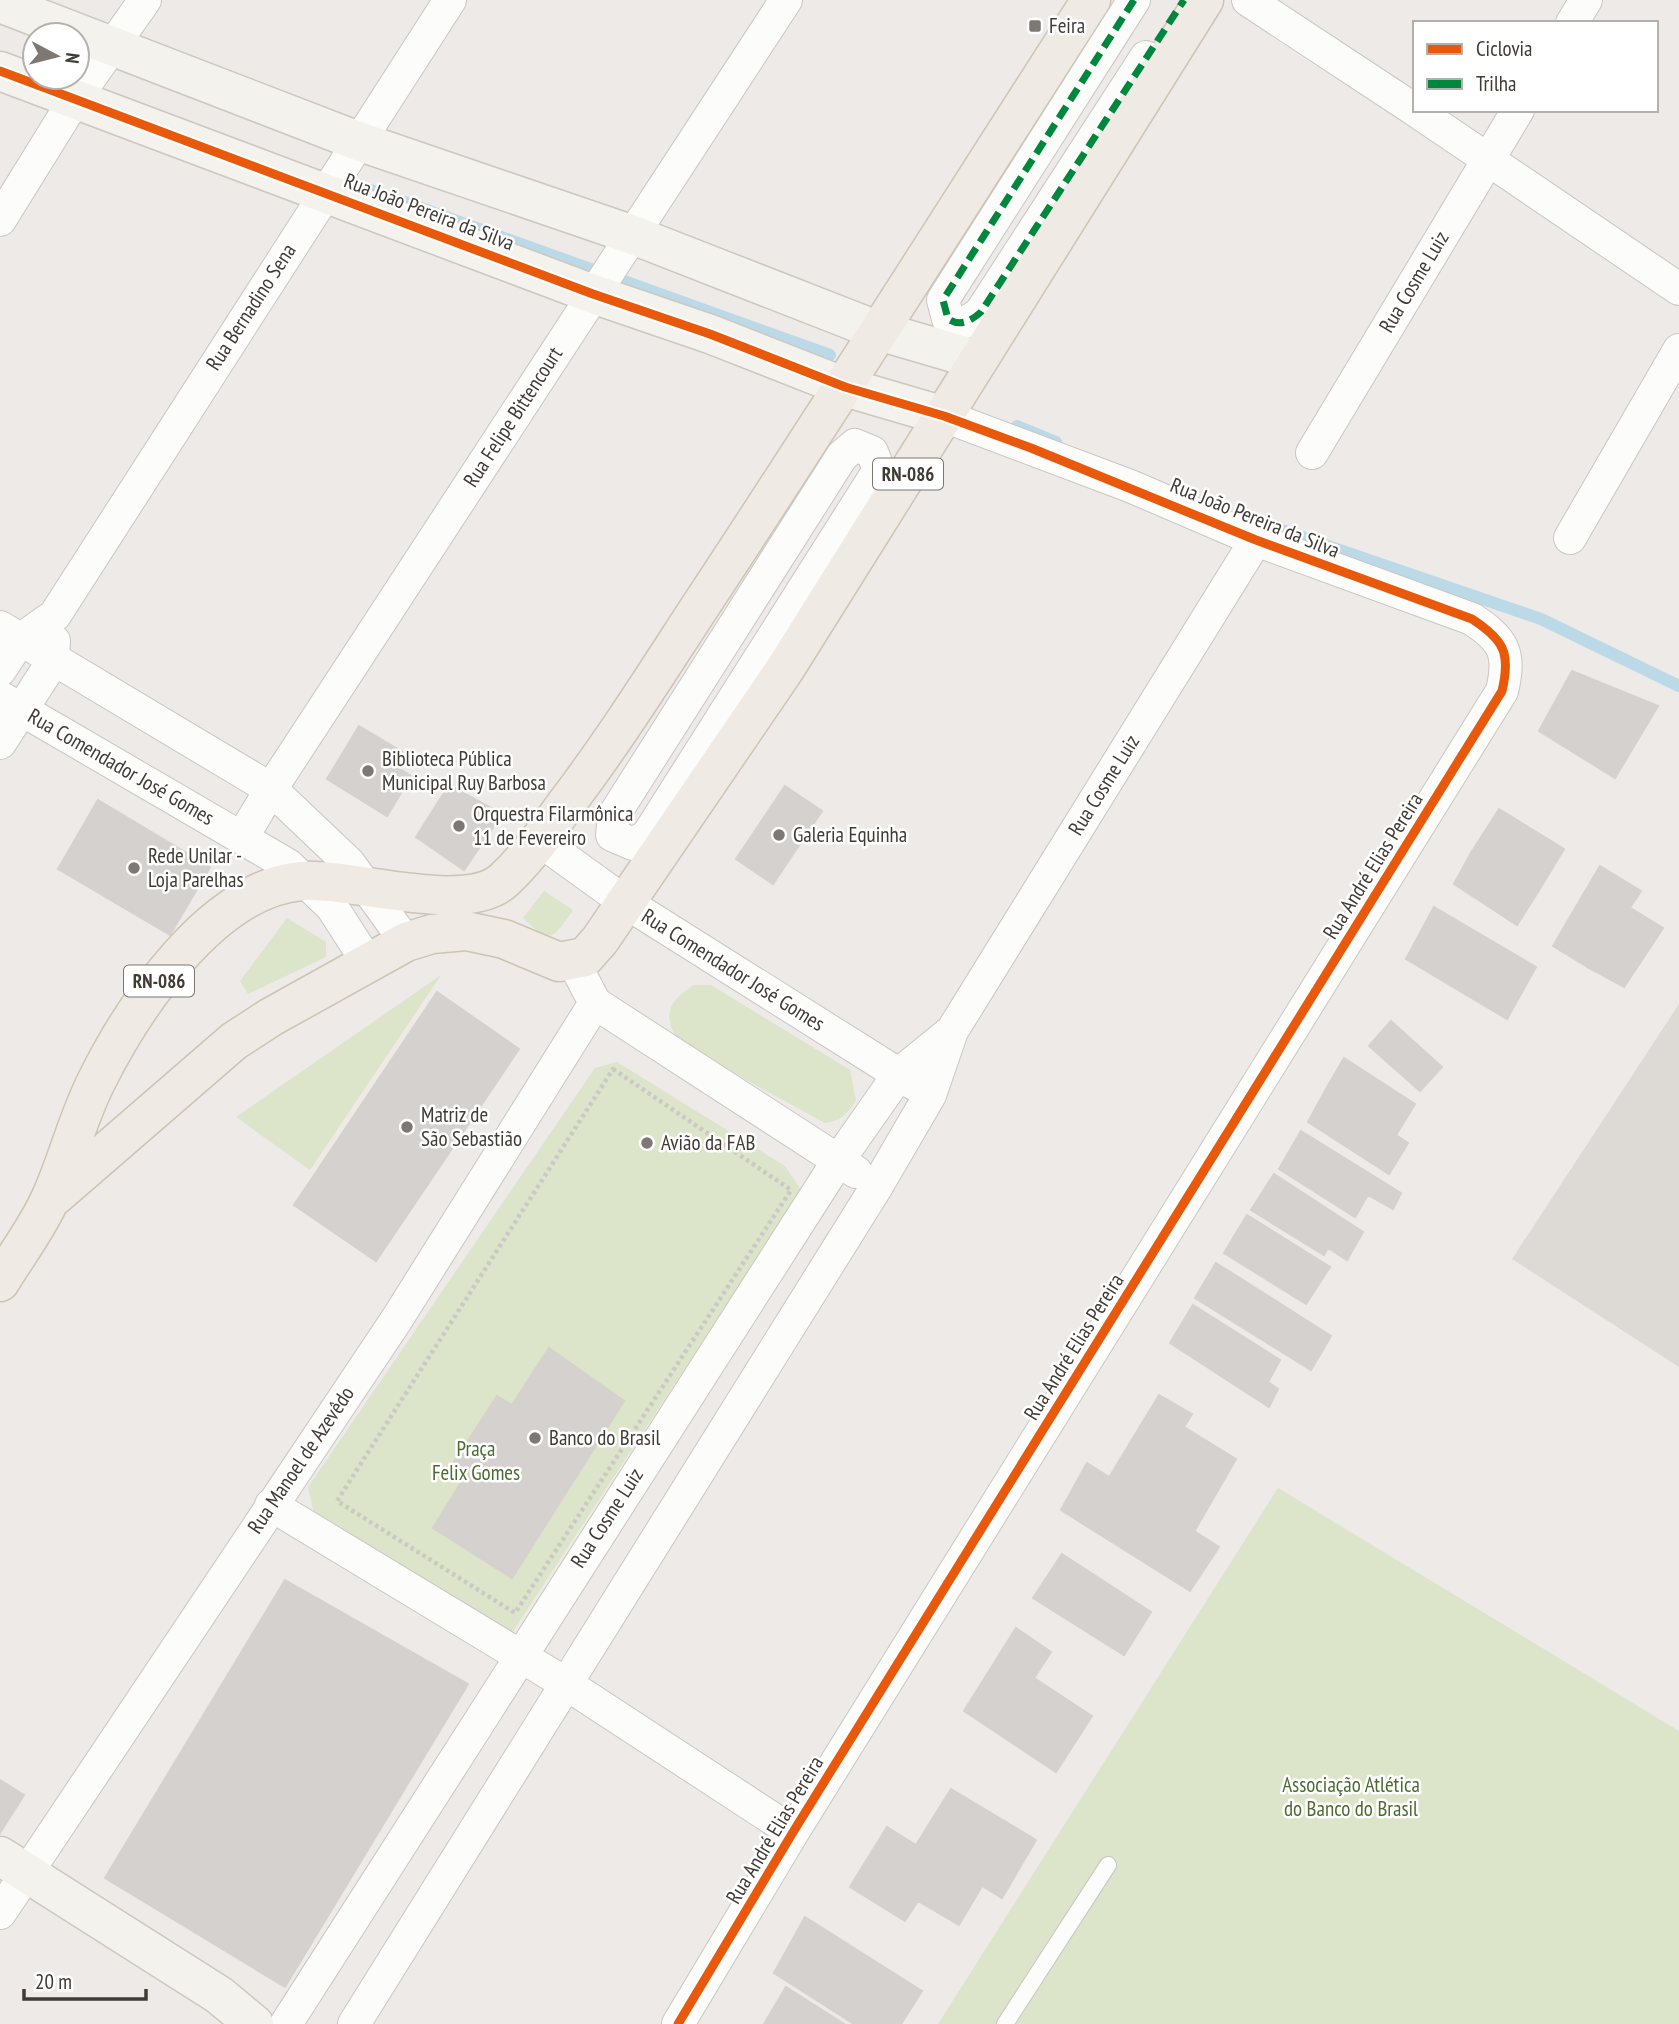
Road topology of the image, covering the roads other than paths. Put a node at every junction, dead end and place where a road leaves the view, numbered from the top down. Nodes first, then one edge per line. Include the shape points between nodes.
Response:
1 (145, 0) edge
2 (450, 0) edge
3 (786, 0) edge
4 (1091, 0) edge
5 (1134, 0) edge
6 (1184, 0) edge
7 (1204, 0) edge
8 (1248, 0) edge
9 (1586, 0) edge
10 (0, 3) edge
11 (1573, 21) edge
12 (115, 46) junction
13 (0, 71) edge
14 (75, 99) junction
15 (1413, 109) edge
16 (1418, 112) edge
17 (1517, 112) edge
18 (358, 141) junction
19 (1488, 158) junction
20 (325, 191) junction
21 (0, 220) edge
22 (633, 235) junction
23 (1679, 289) edge
24 (593, 294) junction
25 (880, 331) junction
26 (1679, 350) edge
27 (978, 360) junction
28 (845, 387) junction
29 (944, 416) junction
30 (1311, 453) dead end
31 (879, 470) joint
32 (1570, 538) dead end
33 (1256, 540) junction
34 (55, 615) junction
35 (10, 634) edge
36 (52, 661) junction
37 (0, 670) edge
38 (1502, 691) joint
39 (10, 703) edge
40 (0, 743) edge
41 (271, 789) junction
42 (243, 836) junction
43 (539, 840) junction
44 (306, 880) junction
45 (501, 884) junction
46 (369, 887) junction
47 (625, 902) junction
48 (504, 939) junction
49 (406, 942) junction
50 (573, 961) junction
51 (368, 963) junction
52 (595, 1003) junction
53 (952, 1031) junction
54 (899, 1074) junction
55 (930, 1095) junction
56 (838, 1161) junction
57 (877, 1186) junction
58 (50, 1200) junction
59 (0, 1282) edge
60 (271, 1505) junction
61 (519, 1656) junction
62 (565, 1683) junction
63 (793, 1832) junction
64 (13, 1864) edge
65 (1108, 1865) dead end
66 (0, 1913) edge
67 (254, 2024) edge
68 (286, 2024) edge
69 (354, 2024) edge
70 (678, 2024) edge
71 (1005, 2024) edge

1 - 12 street
2 - 18 street, Rua Bernadino Sena
3 - 22 street, Rua Felipe Bittencourt
4 - 25 main road
5 - 6 street via 943,300 953,322 968,322 981,312
7 - 27 main road, RN-086
8 - 15 street
9 - 11 street
10 - 12 street, Rua João Pereira da Silva
12 - 14 street
12 - 18 street, Rua João Pereira da Silva
13 - 14 street, Rua João Pereira da Silva
14 - 20 street, Rua João Pereira da Silva
14 - 21 street
16 - 19 street
17 - 19 street, Rua Cosme Luiz
18 - 20 street, Rua Bernadino Sena
18 - 22 street, Rua João Pereira da Silva
19 - 23 street
19 - 30 street, Rua Cosme Luiz
20 - 24 street, Rua João Pereira da Silva
20 - 34 street, Rua Bernadino Sena
22 - 24 street, Rua Felipe Bittencourt
22 - 25 street, Rua João Pereira da Silva
24 - 28 street, Rua João Pereira da Silva
24 - 41 street, Rua Felipe Bittencourt
25 - 27 street, Rua João Pereira da Silva
25 - 28 main road
26 - 32 street
27 - 29 main road, RN-086
28 - 29 street, Rua João Pereira da Silva
28 - 43 main road via 611,745
29 - 33 street, Rua João Pereira da Silva via 1130,486
29 - 47 main road, RN-086 via 785,669
31 - 31 street via 647,836 632,844 618,840 612,835 614,815 842,456 855,445 867,449
33 - 38 street, Rua João Pereira da Silva via 1472,619 1494,633 1504,648 1507,670
33 - 53 street, Rua Cosme Luiz
34 - 35 street, Rua Bernadino Sena
34 - 36 street, Rua Bernadino Sena
35 - 36 street
35 - 37 street, Rua Bernadino Sena
36 - 39 street, Rua Bernadino Sena
36 - 41 street
38 - 63 street, Rua André Elias Pereira
39 - 40 street, Rua Bernadino Sena
39 - 42 street, Rua Comendador José Gomes
41 - 42 street, Rua Felipe Bittencourt
41 - 46 street via 328,840
42 - 44 street, Rua Comendador José Gomes
43 - 45 main road
43 - 47 street, Rua Comendador José Gomes
44 - 46 main road, RN-086
44 - 51 street, Rua Comendador José Gomes via 332,907
44 - 58 main road, RN-086 via 271,888 228,912 201,932 169,967 123,1033 95,1084
45 - 46 main road, RN-086 via 468,894
45 - 48 main road
46 - 49 street
47 - 50 main road, RN-086 via 585,957
47 - 54 street, Rua Comendador José Gomes
48 - 49 main road, RN-086 via 449,931
48 - 50 main road, RN-086 via 541,957
49 - 51 main road, RN-086
50 - 52 street
51 - 58 main road, RN-086 via 234,1041
52 - 56 street
52 - 60 street, Rua Manoel de Azevêdo via 397,1319
53 - 54 street, Rua Cosme Luiz
53 - 55 street, Rua Cosme Luiz
54 - 55 street, Rua Comendador José Gomes
54 - 56 street, Rua Cosme Luiz
55 - 57 street, Rua Cosme Luiz
56 - 57 street
56 - 61 street, Rua Cosme Luiz
57 - 62 street, Rua Cosme Luiz
58 - 59 main road, RN-086
60 - 61 street
60 - 64 street, Rua Manoel de Azevêdo
61 - 62 street
61 - 68 street, Rua Cosme Luiz
62 - 63 street
62 - 69 street, Rua Cosme Luiz
63 - 70 street, Rua André Elias Pereira
64 - 66 street, Rua Manoel de Azevêdo
64 - 67 street via 219,1995
65 - 71 lane

